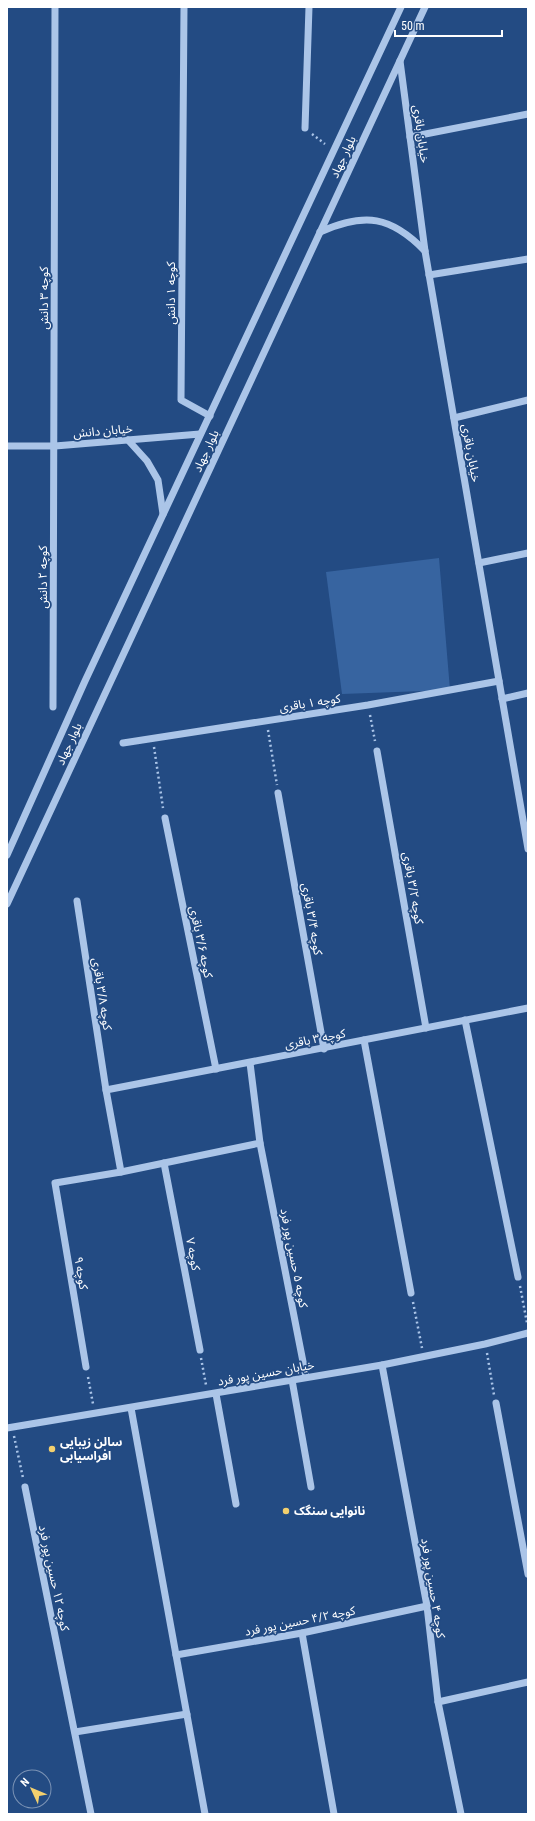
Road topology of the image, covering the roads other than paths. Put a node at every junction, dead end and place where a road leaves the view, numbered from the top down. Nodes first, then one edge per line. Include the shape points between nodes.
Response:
1 (55, 7) edge
2 (184, 7) edge
3 (309, 7) edge
4 (401, 7) edge
5 (425, 7) edge
6 (400, 60) junction
7 (528, 114) edge
8 (305, 128) road end
9 (410, 137) junction
10 (320, 232) junction
11 (425, 251) junction
12 (528, 259) edge
13 (430, 275) junction
14 (528, 400) edge
15 (210, 416) junction
16 (454, 418) junction
17 (200, 434) junction
18 (128, 440) junction
19 (7, 446) edge
20 (55, 446) junction
21 (163, 514) junction
22 (528, 553) edge
23 (479, 563) junction
24 (499, 681) junction
25 (528, 693) edge
26 (502, 699) junction
27 (53, 707) dead end
28 (123, 743) dead end
29 (377, 751) road end
30 (278, 793) road end
31 (528, 801) edge
32 (520, 804) junction
33 (165, 818) road end
34 (528, 848) edge
35 (7, 855) edge
36 (77, 901) dead end
37 (7, 904) edge
38 (528, 1008) edge
39 (465, 1020) junction
40 (426, 1028) junction
41 (364, 1040) junction
42 (324, 1049) junction
43 (250, 1063) junction
44 (216, 1069) junction
45 (106, 1090) junction
46 (260, 1143) junction
47 (164, 1163) junction
48 (121, 1172) junction
49 (518, 1277) road end
50 (411, 1293) road end
51 (528, 1333) edge
52 (200, 1350) road end
53 (382, 1365) junction
54 (86, 1367) road end
55 (306, 1377) junction
56 (292, 1380) junction
57 (212, 1394) junction
58 (496, 1403) road end
59 (131, 1408) junction
60 (10, 1428) edge
61 (25, 1487) road end
62 (311, 1487) dead end
63 (236, 1504) dead end
64 (528, 1574) edge
65 (427, 1606) junction
66 (302, 1633) junction
67 (176, 1655) junction
68 (528, 1682) edge
69 (438, 1702) junction
70 (187, 1714) junction
71 (75, 1732) junction
72 (92, 1814) edge
73 (205, 1814) edge
74 (334, 1814) edge
75 (462, 1814) edge

1 - 20 street, کوچه ۳ دانش
2 - 15 street, کوچه ۱ دانش via 181,400
3 - 8 street
4 - 15 street, بلوار جهاد
5 - 6 street, بلوار جهاد
6 - 9 street, خیابان باقری
6 - 10 street, بلوار جهاد
7 - 9 street
9 - 11 street, خیابان باقری
10 - 11 street via 349,221 365,219 388,223 409,234
10 - 37 street, بلوار جهاد
11 - 13 street, خیابان باقری
12 - 13 street
13 - 16 street, خیابان باقری
14 - 16 street
15 - 17 street, بلوار جهاد
16 - 23 street, خیابان باقری
17 - 18 street, خیابان دانش
17 - 21 street, بلوار جهاد
18 - 20 street, خیابان دانش
18 - 21 street via 147,461 158,480
19 - 20 street, خیابان دانش
20 - 27 street, کوچه ۲ دانش
21 - 35 street, بلوار جهاد
22 - 23 street
23 - 24 street, خیابان باقری
24 - 26 street, خیابان باقری
24 - 28 street, کوچه ۱ باقری via 368,705
25 - 26 street
26 - 32 street, خیابان باقری
29 - 40 street, کوچه ۳/۲ باقری
30 - 42 street, کوچه ۳/۴ باقری
31 - 32 street
32 - 34 street, خیابان باقری
33 - 44 street, کوچه ۳/۶ باقری
36 - 45 street, کوچه ۳/۸ باقری
38 - 39 street, کوچه ۳ باقری
39 - 40 street, کوچه ۳ باقری
39 - 49 street
40 - 41 street, کوچه ۳ باقری
41 - 42 street, کوچه ۳ باقری
41 - 50 street
42 - 43 street, کوچه ۳ باقری
43 - 44 street, کوچه ۳ باقری
43 - 46 street, کوچه ۵ حسین پور فرد
44 - 45 street, کوچه ۳ باقری
45 - 48 street, کوچه ۳/۸ باقری
46 - 47 street
46 - 55 street, کوچه ۵ حسین پور فرد
47 - 48 street
47 - 52 street, کوچه ۷
48 - 54 street, کوچه ۹ via 55,1183
51 - 53 street, خیابان حسین پور فرد
53 - 55 street, خیابان حسین پور فرد
53 - 65 street, کوچه ۴ حسین پور فرد
55 - 56 street, خیابان حسین پور فرد
56 - 57 street, خیابان حسین پور فرد
56 - 62 street
57 - 59 street, خیابان حسین پور فرد
57 - 63 street
58 - 64 street
59 - 60 street, خیابان حسین پور فرد via 94,1412
59 - 67 street
61 - 71 street, کوچه ۱۲ حسین پور فرد
65 - 66 street, کوچه ۴/۲ حسین پور فرد
65 - 69 street, کوچه ۴ حسین پور فرد
66 - 67 street, کوچه ۴/۲ حسین پور فرد
66 - 74 street
67 - 70 street
68 - 69 street
69 - 75 street, کوچه ۴ حسین پور فرد
70 - 71 street
70 - 73 street
71 - 72 street, کوچه ۱۲ حسین پور فرد

